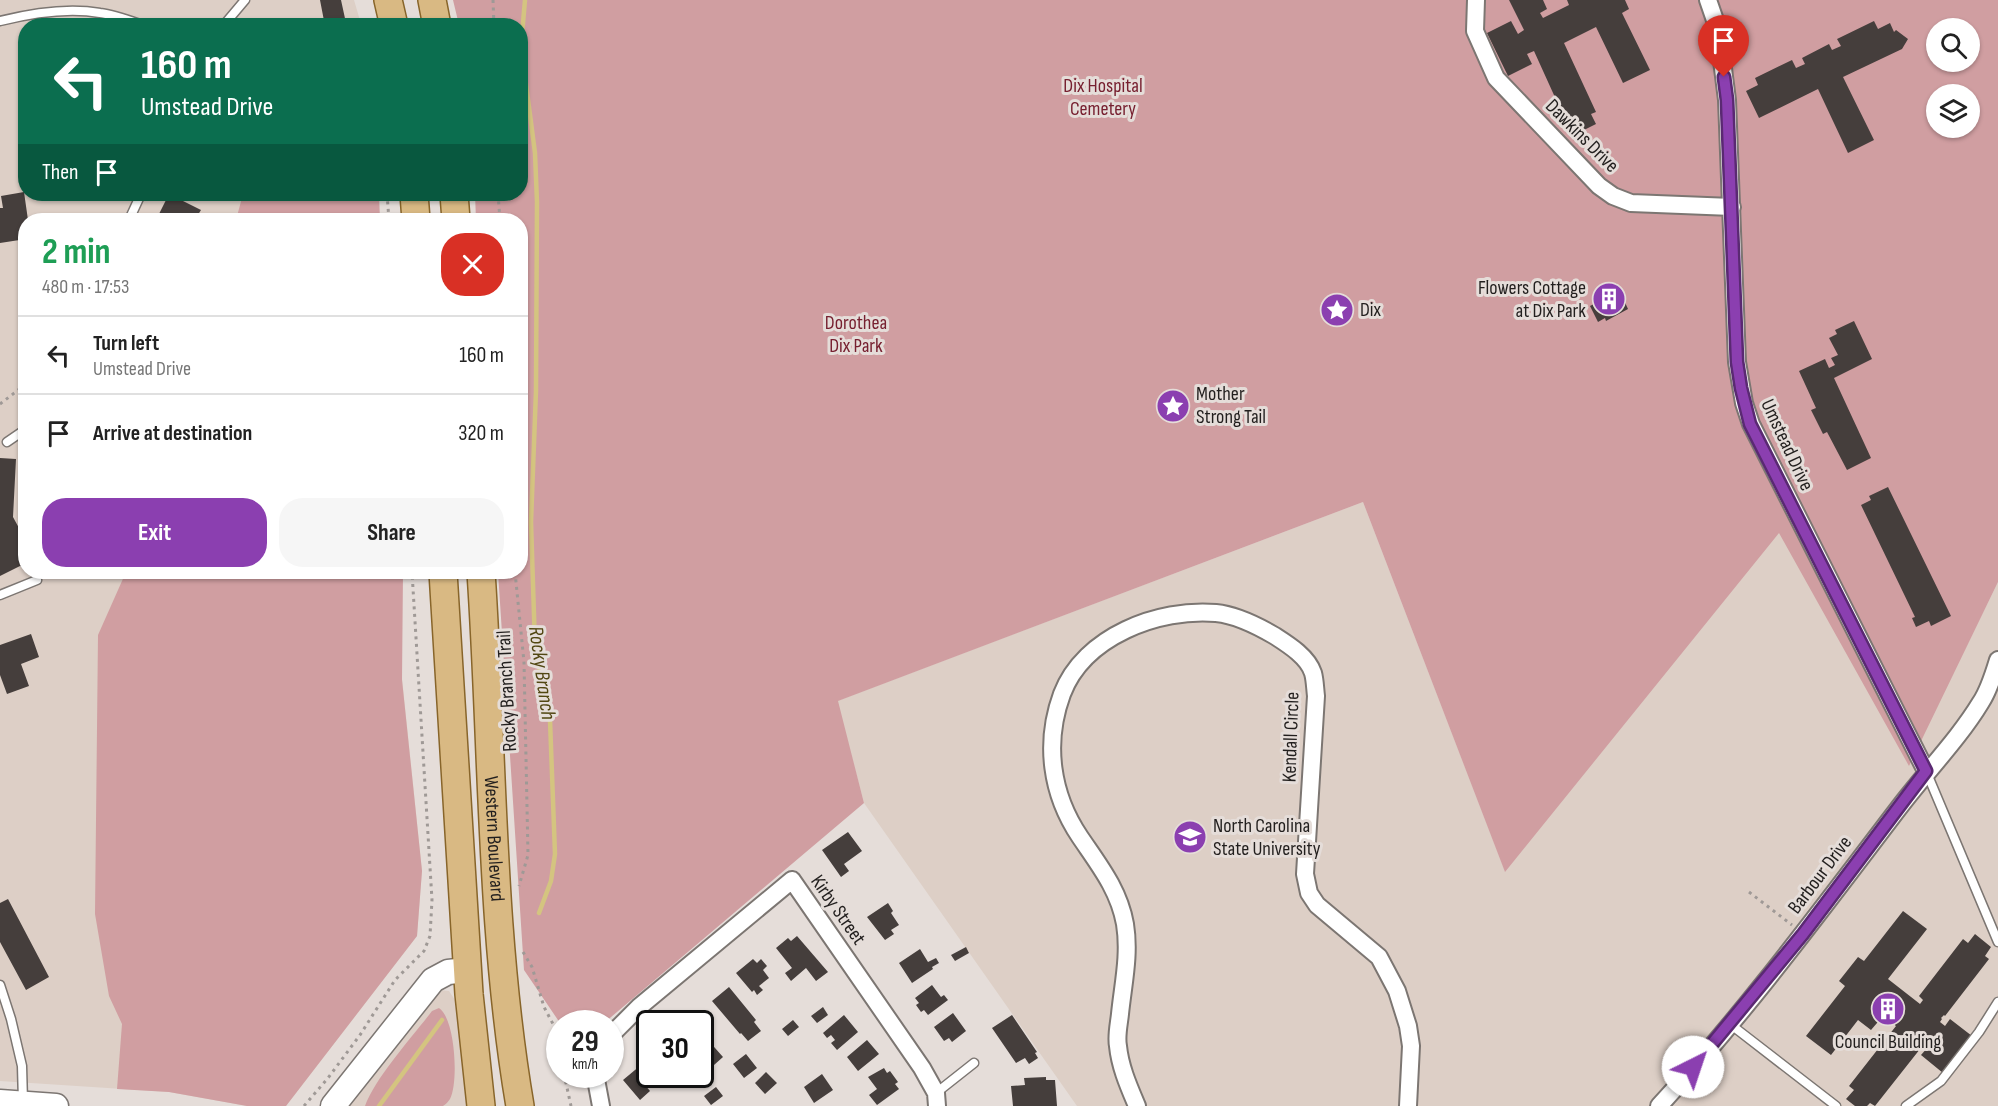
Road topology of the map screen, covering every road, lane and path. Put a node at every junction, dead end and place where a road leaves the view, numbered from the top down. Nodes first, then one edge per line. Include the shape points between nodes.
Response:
1 (245, 0) edge
2 (388, 0) edge
3 (432, 0) edge
4 (493, 0) edge
5 (1476, 0) edge
6 (1708, 0) edge
7 (119, 18) edge
8 (230, 18) edge
9 (392, 18) edge
10 (435, 18) edge
11 (494, 18) edge
12 (0, 21) edge
13 (1732, 207) junction
14 (18, 390) edge
15 (0, 404) edge
16 (18, 434) edge
17 (7, 442) dead end
18 (412, 579) edge
19 (442, 579) edge
20 (482, 579) edge
21 (515, 579) edge
22 (38, 580) dead end
23 (0, 595) edge
24 (1998, 660) edge
25 (1926, 771) junction
26 (1749, 892) dead end
27 (517, 896) dead end
28 (1803, 934) junction
29 (1998, 942) edge
30 (513, 958) junction
31 (467, 970) junction
32 (0, 985) edge
33 (1998, 1002) edge
34 (546, 1011) edge
35 (624, 1022) edge
36 (1730, 1023) junction
37 (974, 1063) dead end
38 (567, 1088) edge
39 (598, 1088) edge
40 (937, 1099) edge
41 (12, 1102) edge
42 (56, 1106) edge
43 (303, 1106) edge
44 (333, 1106) edge
45 (481, 1106) edge
46 (520, 1106) edge
47 (571, 1106) edge
48 (601, 1106) edge
49 (1137, 1106) edge
50 (1408, 1106) edge
51 (1659, 1106) edge
52 (1836, 1106) edge
53 (1905, 1106) edge

1 - 8 lane
2 - 9 main road
3 - 10 main road
4 - 11 path
5 - 13 street, Dawkins Drive via 1475,31 1496,78 1599,186 1631,203
6 - 13 street, Umstead Drive via 1718,29 1727,100
7 - 12 lane via 99,12 61,11
13 - 25 street, Umstead Drive via 1737,362 1750,424
14 - 15 path
16 - 17 lane
18 - 43 path via 431,888 430,936 424,951 395,980 354,1043
19 - 31 main road, Western Boulevard
20 - 30 main road, Western Boulevard
21 - 27 path, Rocky Branch Trail via 524,662 528,855
22 - 23 lane
24 - 25 street, Barbour Drive via 1983,700
25 - 28 street, Barbour Drive
25 - 29 lane
26 - 28 path
28 - 36 street, Barbour Drive
30 - 31 main road
30 - 34 path via 532,967
30 - 46 main road, Western Boulevard via 506,1006
31 - 44 street via 448,972 433,980
31 - 45 main road, Western Boulevard
32 - 41 lane via 22,1066
33 - 53 lane via 1941,1081
35 - 40 street, Kirby Street via 792,880 922,1068
36 - 51 street, Barbour Drive
36 - 52 lane
37 - 40 lane
38 - 47 path
39 - 48 street
41 - 42 street
49 - 50 street, Kendall Circle via 1117,1044 1127,961 1124,922 1111,884 1066,813 1057,791 1053,772 1054,732 1062,695 1070,679 1096,650 1137,624 1199,612 1219,613 1261,628 1286,643 1306,660 1313,672 1317,696 1305,874 1317,905 1379,957 1394,984 1410,1046

